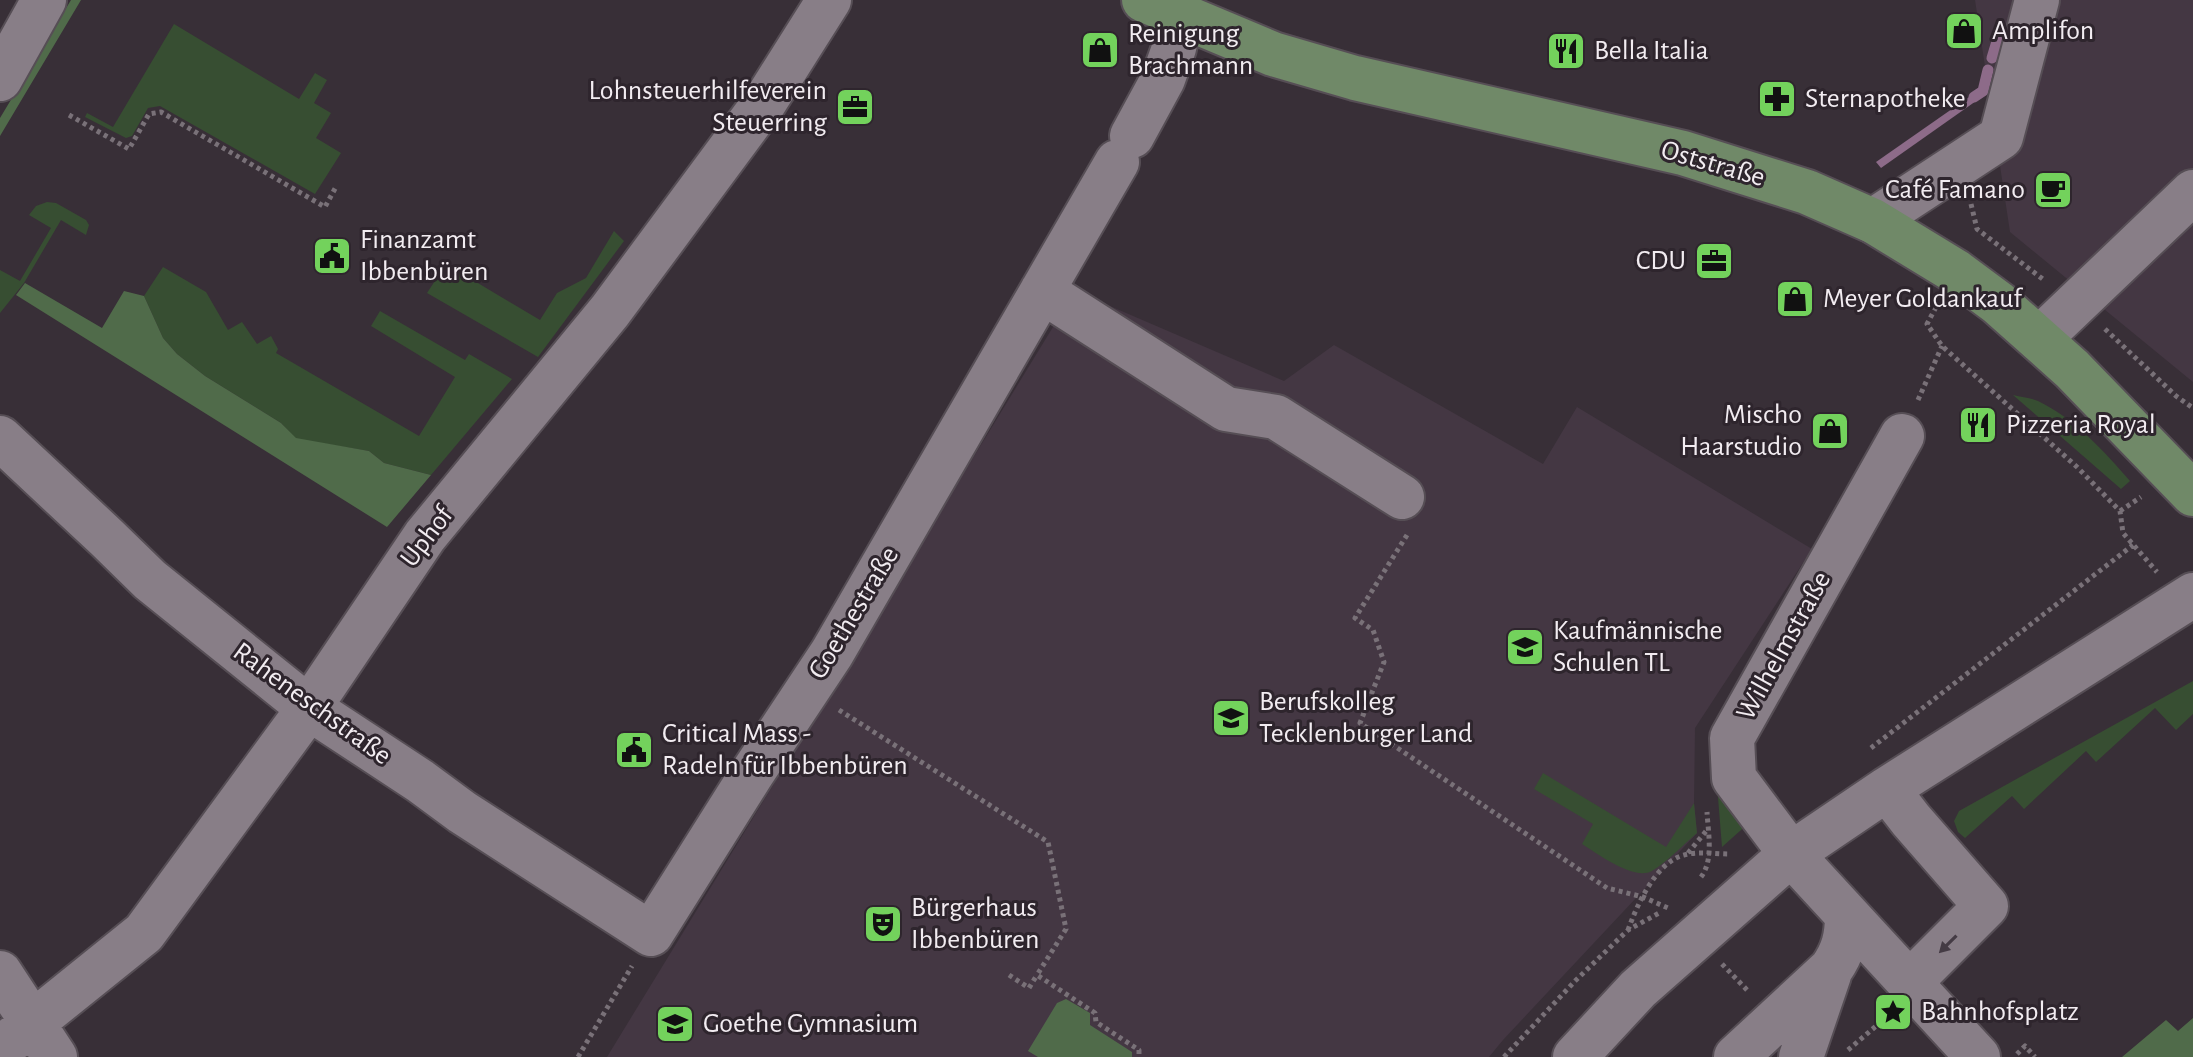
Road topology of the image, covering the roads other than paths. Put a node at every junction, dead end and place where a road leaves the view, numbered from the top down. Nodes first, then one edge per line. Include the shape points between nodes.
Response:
1 (44, 0) edge
2 (829, 0) edge
3 (2037, 0) edge
4 (1163, 8) edge
5 (0, 79) edge
6 (2193, 192) edge
7 (1873, 221) junction
8 (1042, 291) junction
9 (2039, 339) junction
10 (1902, 436) road end
11 (0, 438) edge
12 (2193, 494) edge
13 (1402, 497) road end
14 (2188, 598) edge
15 (309, 708) junction
16 (1887, 789) junction
17 (1781, 840) junction
18 (1847, 915) junction
19 (651, 934) joint
20 (1831, 969) junction
21 (0, 973) edge
22 (1910, 982) junction
23 (45, 1040) edge
24 (0, 1049) edge
25 (1746, 1052) edge
26 (1575, 1057) edge
27 (1801, 1057) edge
28 (1978, 1057) edge

1 - 5 street
2 - 15 street, Uphof via 764,103 610,311 425,536
3 - 7 street via 2001,137
4 - 7 main road, Oststraße via 1273,54 1355,78 1683,153 1807,192
4 - 8 street, Goethestraße via 1174,48 1163,79
6 - 9 street
7 - 9 main road, Oststraße via 1955,271
8 - 13 street via 1226,409 1276,417
8 - 19 street, Goethestraße via 832,653
9 - 12 main road, Oststraße
10 - 17 street, Wilhelmstraße via 1732,738 1734,778
11 - 15 street, Raheneschstraße via 150,580
14 - 16 street
15 - 19 street, Raheneschstraße
15 - 23 street, Uphof via 144,933
16 - 17 street
16 -> 22 street via 1986,906
17 - 18 street, Wilhelmstraße
17 - 26 street
18 - 20 street via 1847,935
18 - 22 street, Wilhelmstraße
20 - 25 street
20 - 27 street
21 - 23 street
22 - 28 street, Wilhelmstraße
23 - 24 street, Uphof

